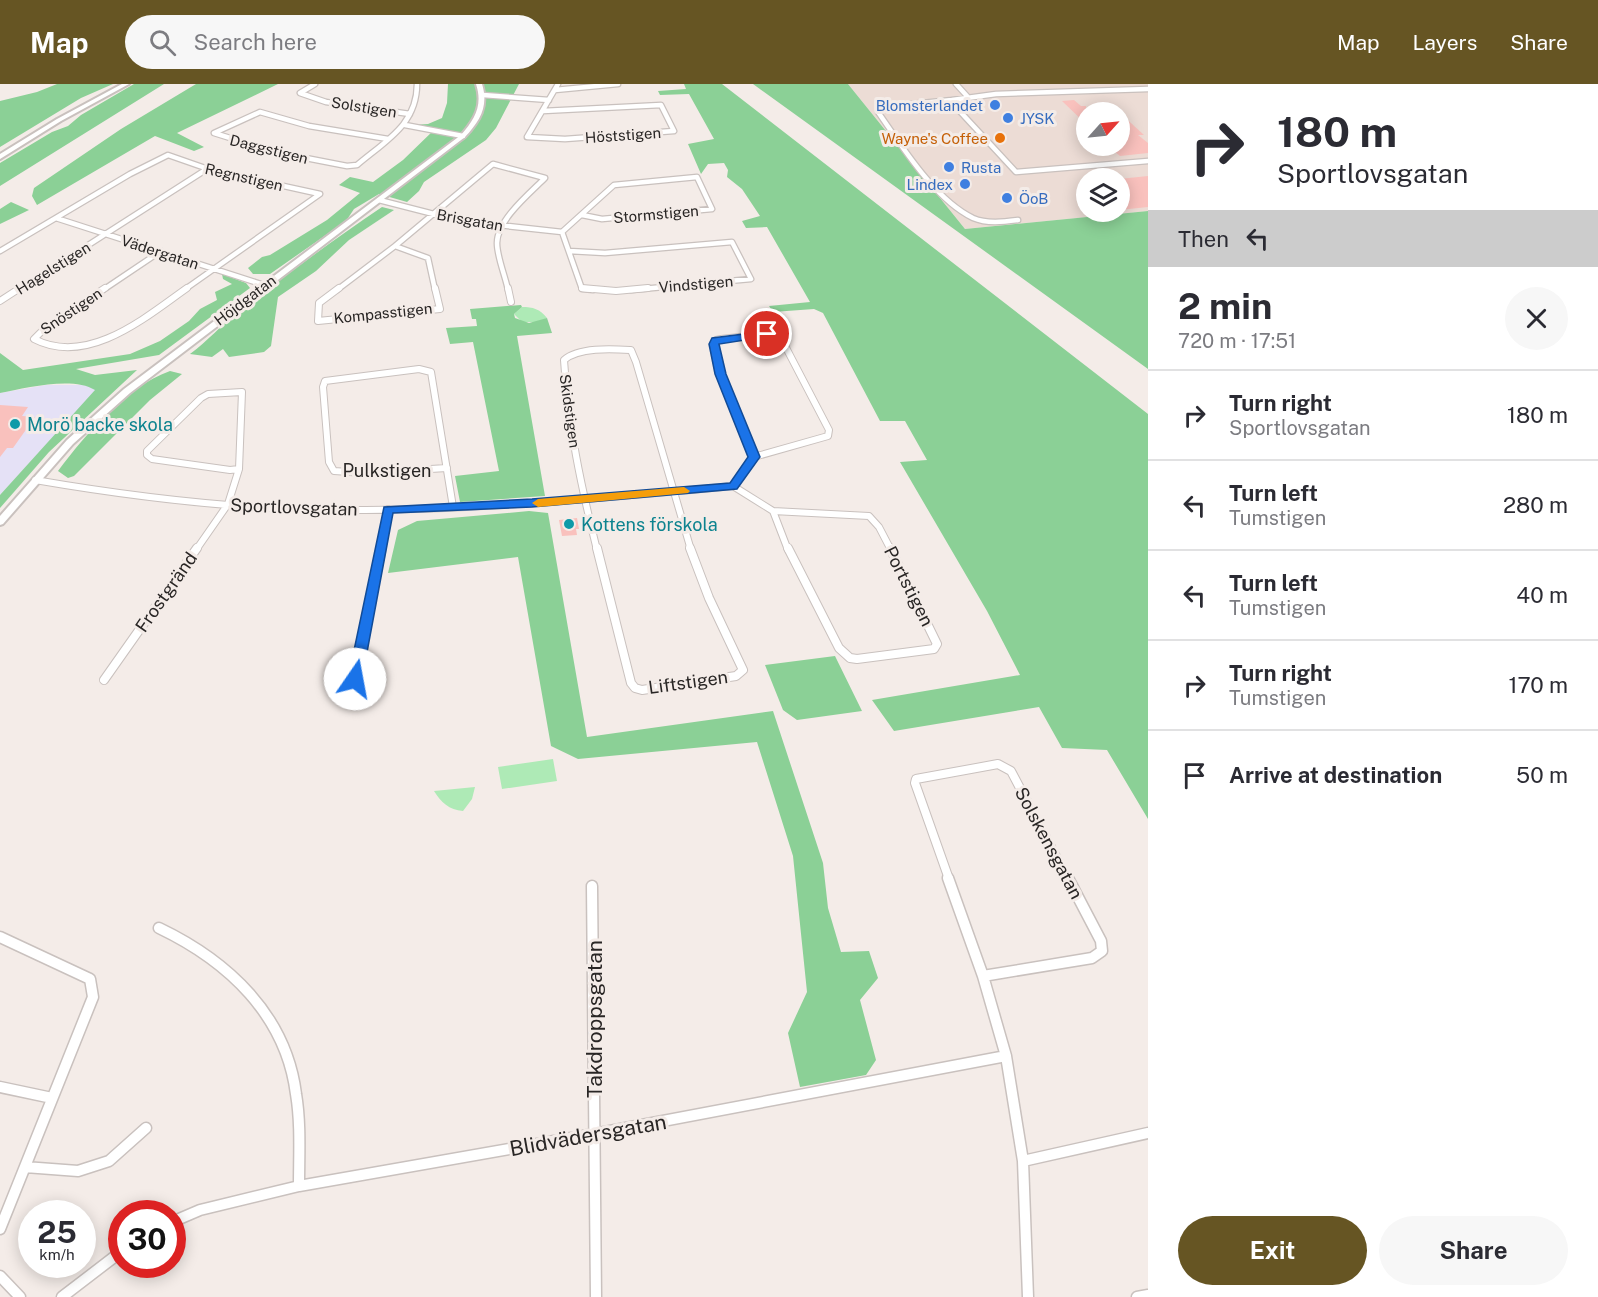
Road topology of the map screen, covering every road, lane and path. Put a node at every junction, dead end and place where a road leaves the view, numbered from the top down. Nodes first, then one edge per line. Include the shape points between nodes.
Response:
1 (126, 84) edge
2 (315, 84) edge
3 (417, 84) edge
4 (479, 84) edge
5 (558, 84) edge
6 (618, 84) edge
7 (956, 84) edge
8 (1147, 89) edge
9 (555, 90) junction
10 (483, 95) junction
11 (967, 96) junction
12 (549, 100) junction
13 (952, 100) junction
14 (543, 111) junction
15 (410, 114) junction
16 (405, 125) junction
17 (463, 136) junction
18 (388, 139) junction
19 (0, 157) edge
20 (1148, 161) edge
21 (207, 169) junction
22 (379, 201) junction
23 (432, 214) junction
24 (582, 215) junction
25 (56, 218) junction
26 (1018, 220) dead end
27 (503, 226) junction
28 (562, 232) junction
29 (106, 234) junction
30 (395, 246) junction
31 (0, 251) edge
32 (160, 251) junction
33 (569, 252) junction
34 (214, 269) junction
35 (264, 285) junction
36 (0, 301) edge
37 (511, 302) dead end
38 (754, 457) junction
39 (447, 468) junction
40 (240, 469) junction
41 (35, 480) junction
42 (733, 486) junction
43 (673, 492) junction
44 (585, 499) junction
45 (228, 504) junction
46 (453, 507) junction
47 (388, 509) junction
48 (773, 511) junction
49 (0, 522) edge
50 (104, 681) dead end
51 (351, 698) dead end
52 (592, 886) dead end
53 (159, 928) dead end
54 (0, 937) edge
55 (983, 976) junction
56 (1006, 1056) junction
57 (0, 1087) edge
58 (52, 1098) junction
59 (146, 1128) dead end
60 (1148, 1133) edge
61 (594, 1134) junction
62 (1023, 1161) junction
63 (25, 1167) junction
64 (299, 1186) junction
65 (186, 1216) edge
66 (0, 1230) edge
67 (108, 1262) edge
68 (0, 1276) edge
69 (1148, 1295) edge
70 (20, 1297) edge
71 (62, 1297) edge
72 (596, 1297) edge
73 (1028, 1297) edge
74 (1137, 1297) edge

1 - 19 street
2 - 15 street, Solstigen via 300,93 326,102
3 - 15 street, Solstigen via 417,99
4 - 10 street
5 - 9 street, Höststigen
6 - 9 street
7 - 11 street
8 - 11 street
9 - 12 street, Höststigen
10 - 12 street
10 - 17 street, Höjdgatan via 481,111
11 - 13 street
12 - 14 street, Höststigen
13 - 20 street via 1016,172
13 - 26 street via 895,104 878,110 915,164 965,214 988,222
14 - 14 street, Höststigen via 527,137 565,139 674,131 661,105
15 - 16 street, Solstigen
16 - 17 street
16 - 18 street, Daggstigen
17 - 22 street, Höjdgatan
18 - 18 street, Daggstigen via 357,165 347,166 275,152 214,133 260,112 309,126
21 - 25 street, Regnstigen via 168,155
21 - 29 street, Hagelstigen
21 - 34 street, Regnstigen via 320,194
22 - 23 street, Brisgatan
22 - 35 street, Höjdgatan
23 - 27 street, Brisgatan
23 - 27 street, Kompasstigen via 493,164 545,178 510,213
23 - 30 street, Kompasstigen
24 - 24 street, Stormstigen via 602,219 712,209 697,177 614,185
24 - 28 street, Stormstigen
25 - 29 street, Vädergatan
25 - 31 street
27 - 28 street, Brisgatan
27 - 37 street via 497,242
28 - 33 street, Vindstigen
29 - 32 street, Vädergatan
29 - 36 street, Hagelstigen
30 - 30 street, Kompasstigen via 428,258 440,309 318,321 319,303
32 - 34 street, Vädergatan
32 - 34 street, Snöstigen via 34,339 55,345 113,339
33 - 33 street, Vindstigen via 605,253 732,242 751,279 616,291 582,289
34 - 35 street, Vädergatan
35 - 41 street, Höjdgatan via 127,391
38 - 38 street via 828,436 829,430 782,340 773,335 721,339 714,344 720,374
38 - 42 street
39 - 39 street, Pulkstigen via 431,372 419,369 325,381 329,462 334,471
39 - 46 street, Pulkstigen
40 - 40 street, Frostgränd via 242,392 201,398 147,451 152,459
40 - 45 street, Frostgränd
41 - 45 street, Sportlovsgatan via 130,495
41 - 49 street, Höjdgatan
42 - 43 street, Sportlovsgatan
42 - 48 street, Portstigen
43 - 44 street, Sportlovsgatan
43 - 44 street, Skidstigen via 634,355 631,350 617,349 571,354 564,360 567,411
43 - 44 street, Liftstigen via 709,598 743,670 736,676 642,690 631,683
44 - 46 street, Sportlovsgatan
45 - 47 street, Sportlovsgatan
45 - 50 street, Frostgränd
46 - 47 street, Sportlovsgatan
47 - 51 street
48 - 48 street, Portstigen via 869,516 879,527 930,626 937,645 934,649 857,658 845,655 794,564
52 - 61 street, Takdroppsgatan
53 - 64 street via 187,940 238,978 266,1011 280,1036 292,1067 298,1110
54 - 58 street via 90,980 93,997
55 - 55 street, Solskensgatan via 1092,958 1102,951 1101,941 1011,771 998,764 916,779 915,783
55 - 56 street, Solskensgatan
56 - 61 street, Blidvädersgatan
56 - 62 street, Solskensgatan
57 - 58 street
58 - 63 street
59 - 63 street via 109,1161 99,1165 78,1171
60 - 62 street
61 - 64 street, Blidvädersgatan
61 - 72 street, Takdroppsgatan
62 - 73 street, Solskensgatan
63 - 66 street
64 - 65 street, Blidvädersgatan
67 - 71 street
68 - 70 street
69 - 74 street

